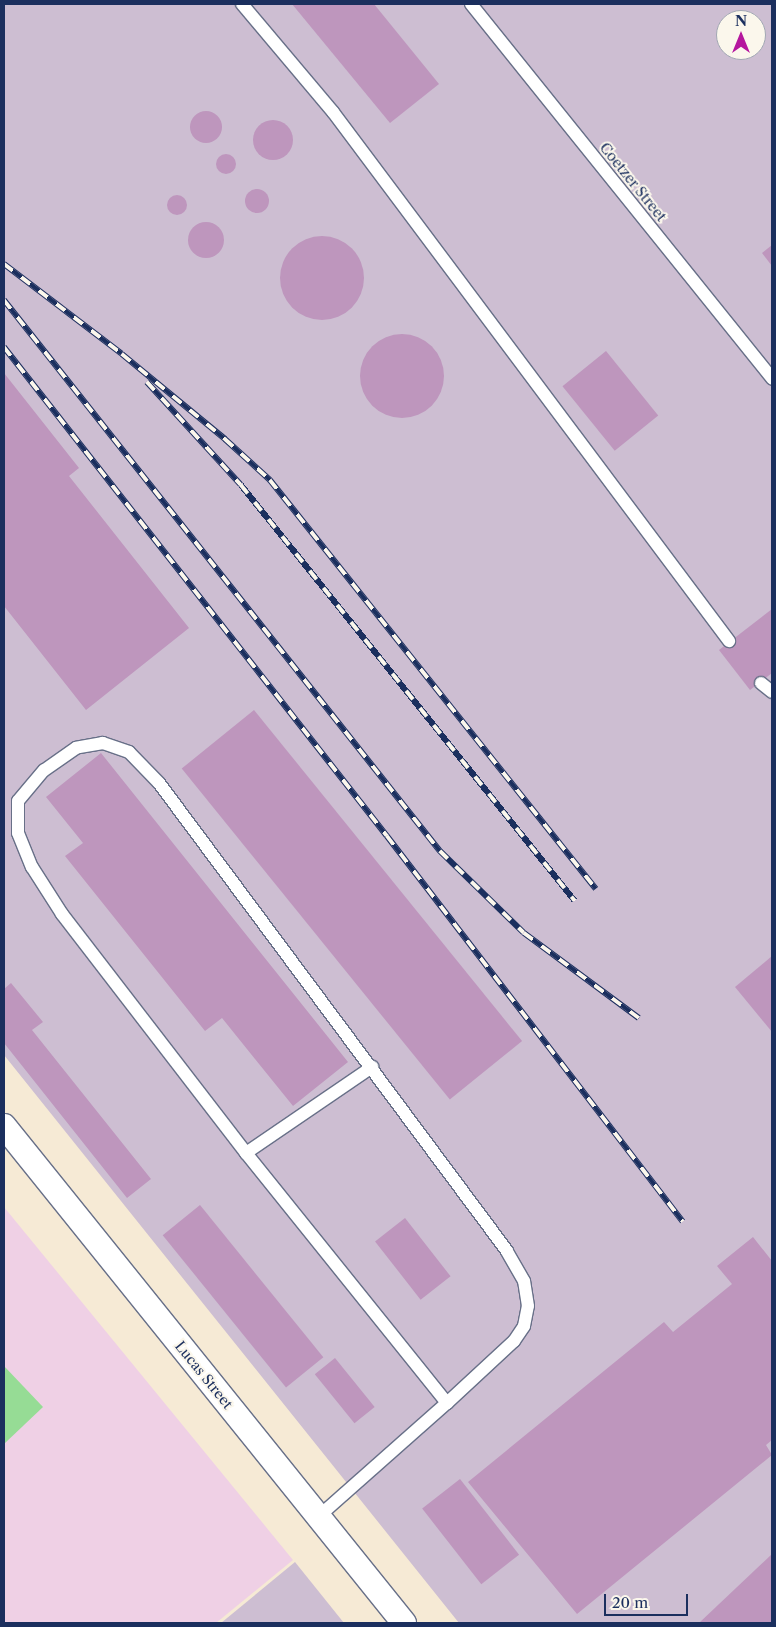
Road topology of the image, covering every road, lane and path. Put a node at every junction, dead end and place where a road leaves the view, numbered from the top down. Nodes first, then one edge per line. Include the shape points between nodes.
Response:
1 (242, 4) edge
2 (471, 4) edge
3 (772, 378) edge
4 (729, 641) dead end
5 (761, 683) dead end
6 (772, 692) edge
7 (372, 1068) junction
8 (4, 1126) edge
9 (246, 1153) junction
10 (447, 1403) junction
11 (318, 1517) junction
12 (404, 1623) edge

1 - 4 lane via 333,112
2 - 3 lane, Coetzer Street
5 - 6 lane
7 - 9 lane
7 - 9 lane via 159,783 129,752 103,743 76,748 44,770 18,801 18,834 32,867 62,914
7 - 10 lane via 508,1251 524,1281 528,1306 524,1326 514,1341
8 - 11 street, Lucas Street
9 - 10 lane
10 - 11 lane
11 - 12 street, Lucas Street

